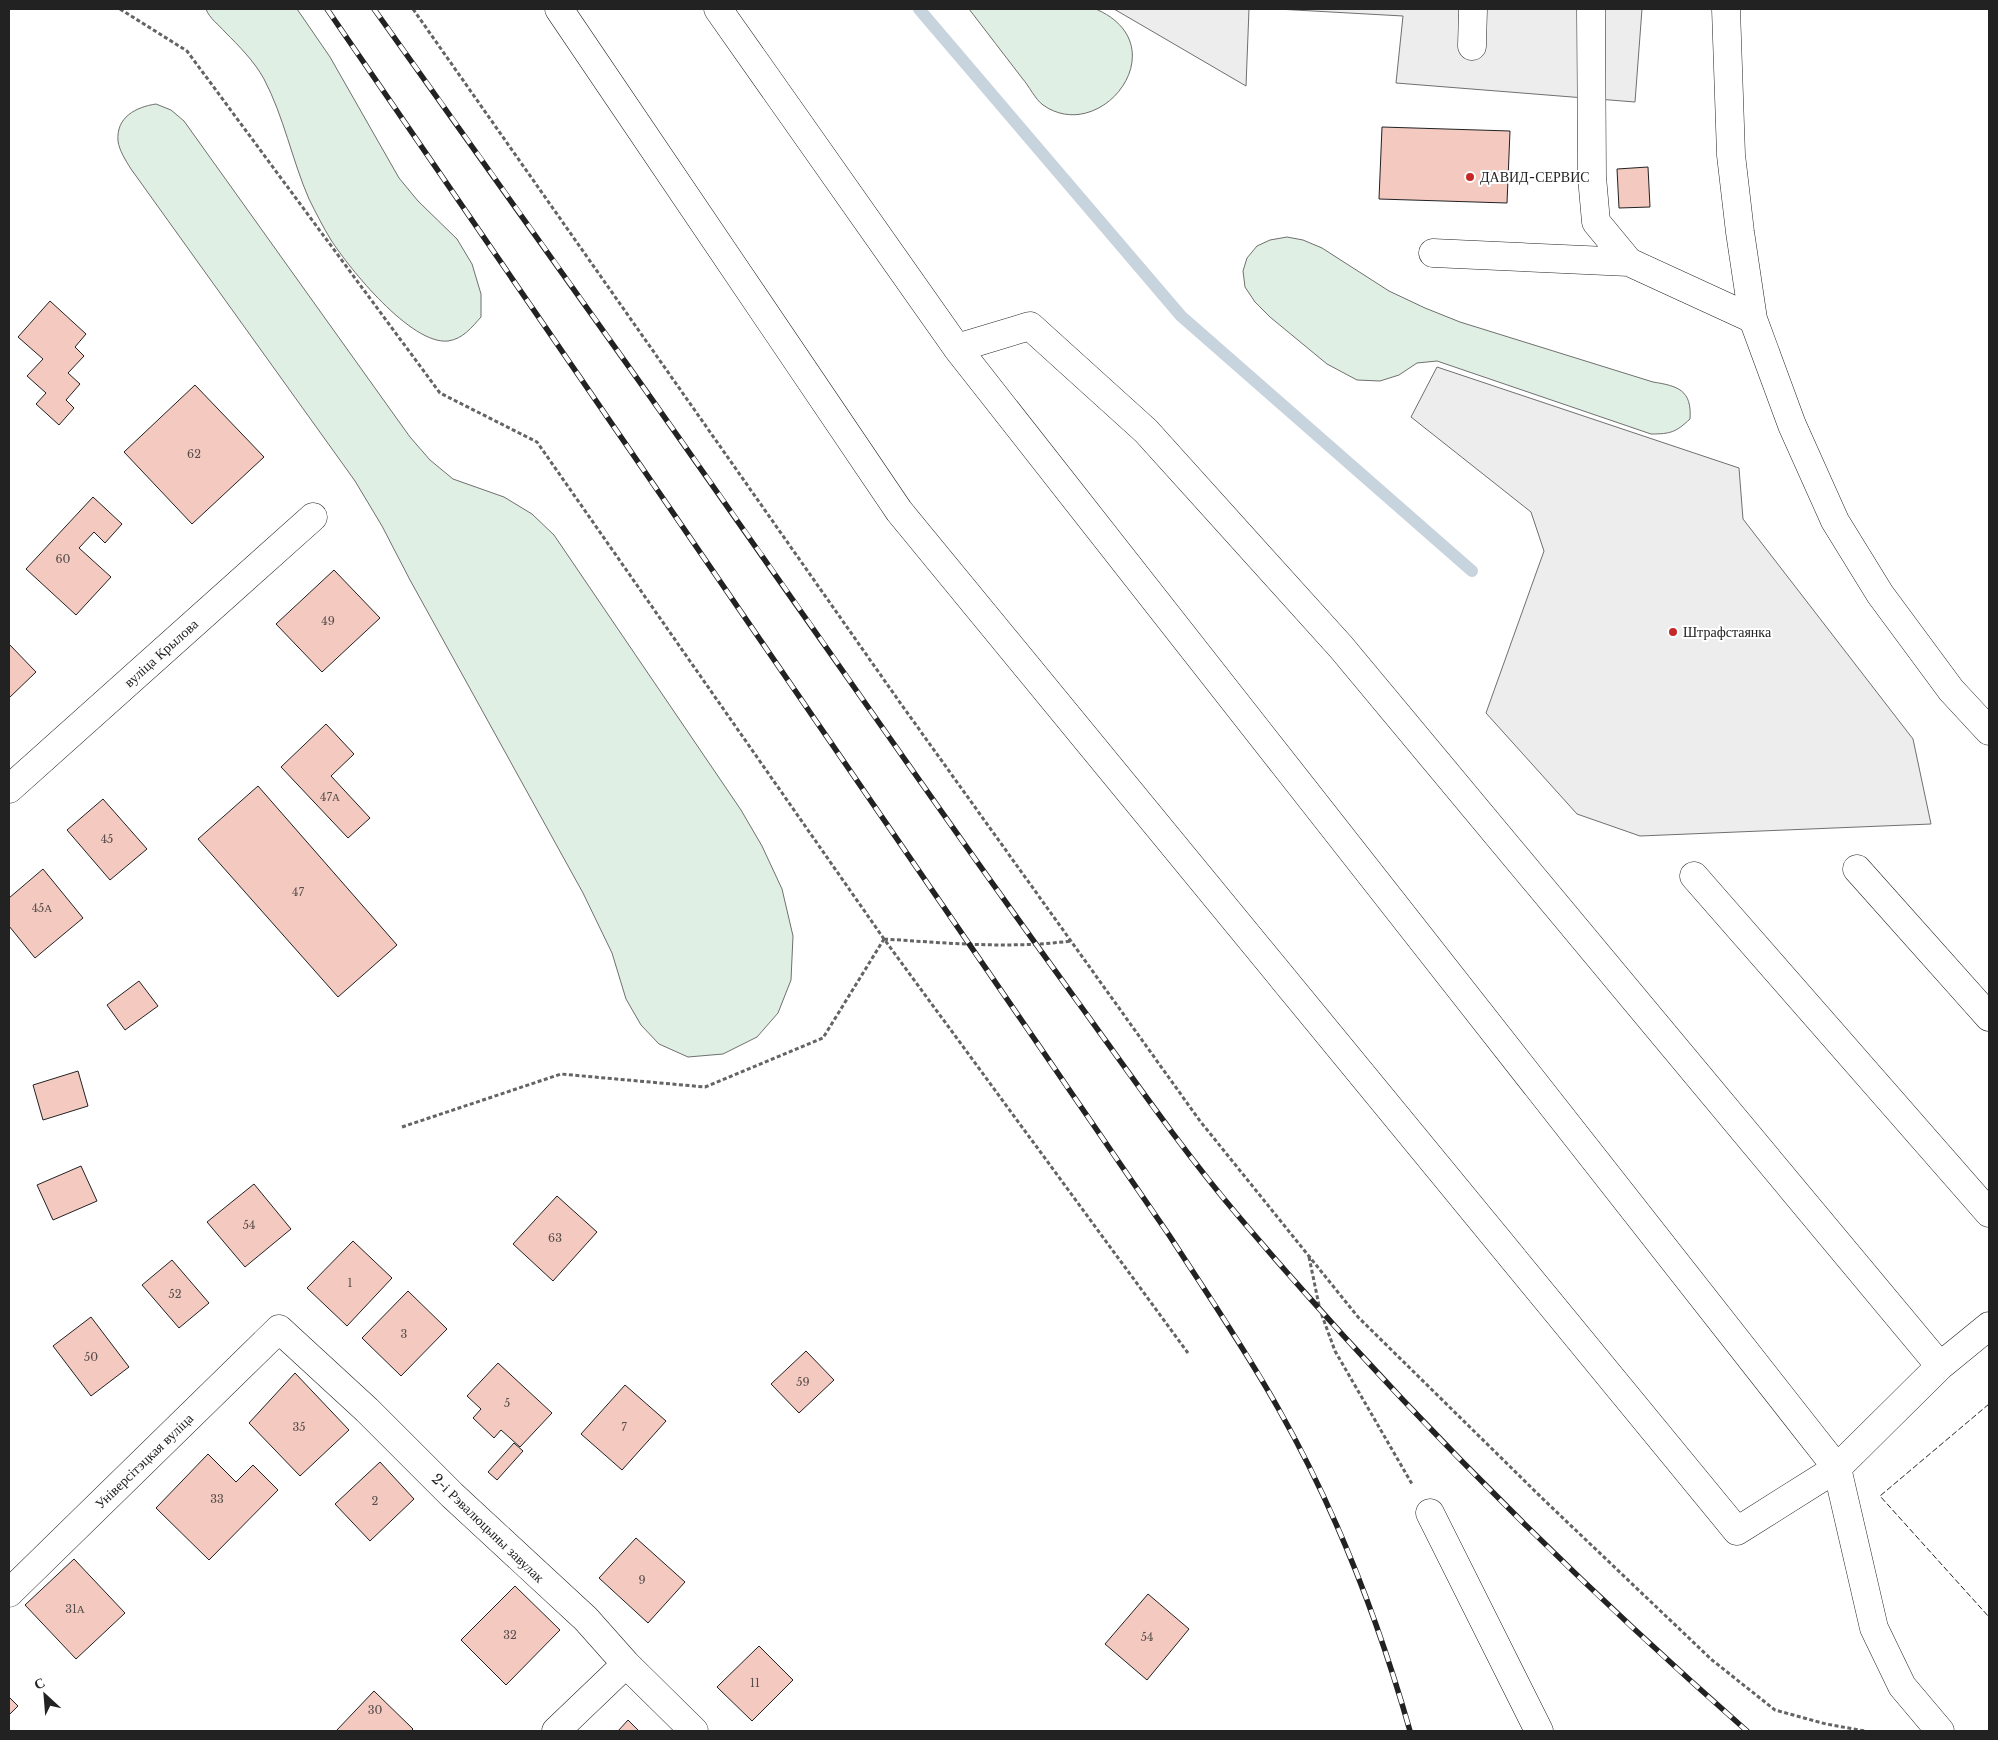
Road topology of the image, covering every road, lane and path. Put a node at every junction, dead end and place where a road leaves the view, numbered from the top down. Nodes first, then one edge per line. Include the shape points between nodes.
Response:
1 (120, 9) edge
2 (413, 9) edge
3 (559, 9) edge
4 (718, 9) edge
5 (1473, 9) edge
6 (1591, 9) edge
7 (1726, 9) edge
8 (1472, 46) dead end
9 (1433, 254) dead end
10 (1628, 262) junction
11 (1753, 320) junction
12 (957, 348) junction
13 (313, 517) dead end
14 (1989, 731) edge
15 (9, 789) edge
16 (1857, 869) dead end
17 (1694, 876) dead end
18 (884, 939) junction
19 (1071, 941) junction
20 (1989, 1017) edge
21 (402, 1127) dead end
22 (1989, 1212) edge
23 (1309, 1256) junction
24 (1989, 1326) edge
25 (278, 1329) joint
26 (1188, 1353) dead end
27 (1940, 1366) junction
28 (1837, 1468) junction
29 (1430, 1513) joint
30 (9, 1593) edge
31 (626, 1664) junction
32 (556, 1731) edge
33 (694, 1731) edge
34 (1539, 1731) edge
35 (1865, 1731) edge
36 (1940, 1731) edge

1 - 18 path via 187,51 440,393 537,442
2 - 19 path
3 - 28 street via 899,511 1737,1531
4 - 12 street
5 - 8 street
6 - 10 street via 1592,177 1596,222
7 - 11 street via 1731,155
9 - 10 street
10 - 11 street
11 - 14 street via 1792,425 1835,521 1880,594 1951,690
12 - 27 street via 1030,326 1146,431 1341,647
12 - 28 street
13 - 15 street, вуліца Крылова
16 - 20 street
17 - 22 street
18 - 19 path via 1027,945
18 - 21 path via 823,1038 705,1088 561,1074
18 - 26 path
19 - 23 path via 1200,1121
23 - 29 path via 1320,1310 1335,1351
23 - 35 path via 1358,1317 1712,1660 1775,1710
24 - 27 street
25 - 30 street, Універсітэцкая вуліца
25 - 31 street, 2-і Рэвалюцыны завулак via 586,1619
27 - 28 street
28 - 36 street via 1874,1628 1902,1686
29 - 34 street
31 - 32 street
31 - 33 street, 2-і Рэвалюцыны завулак

